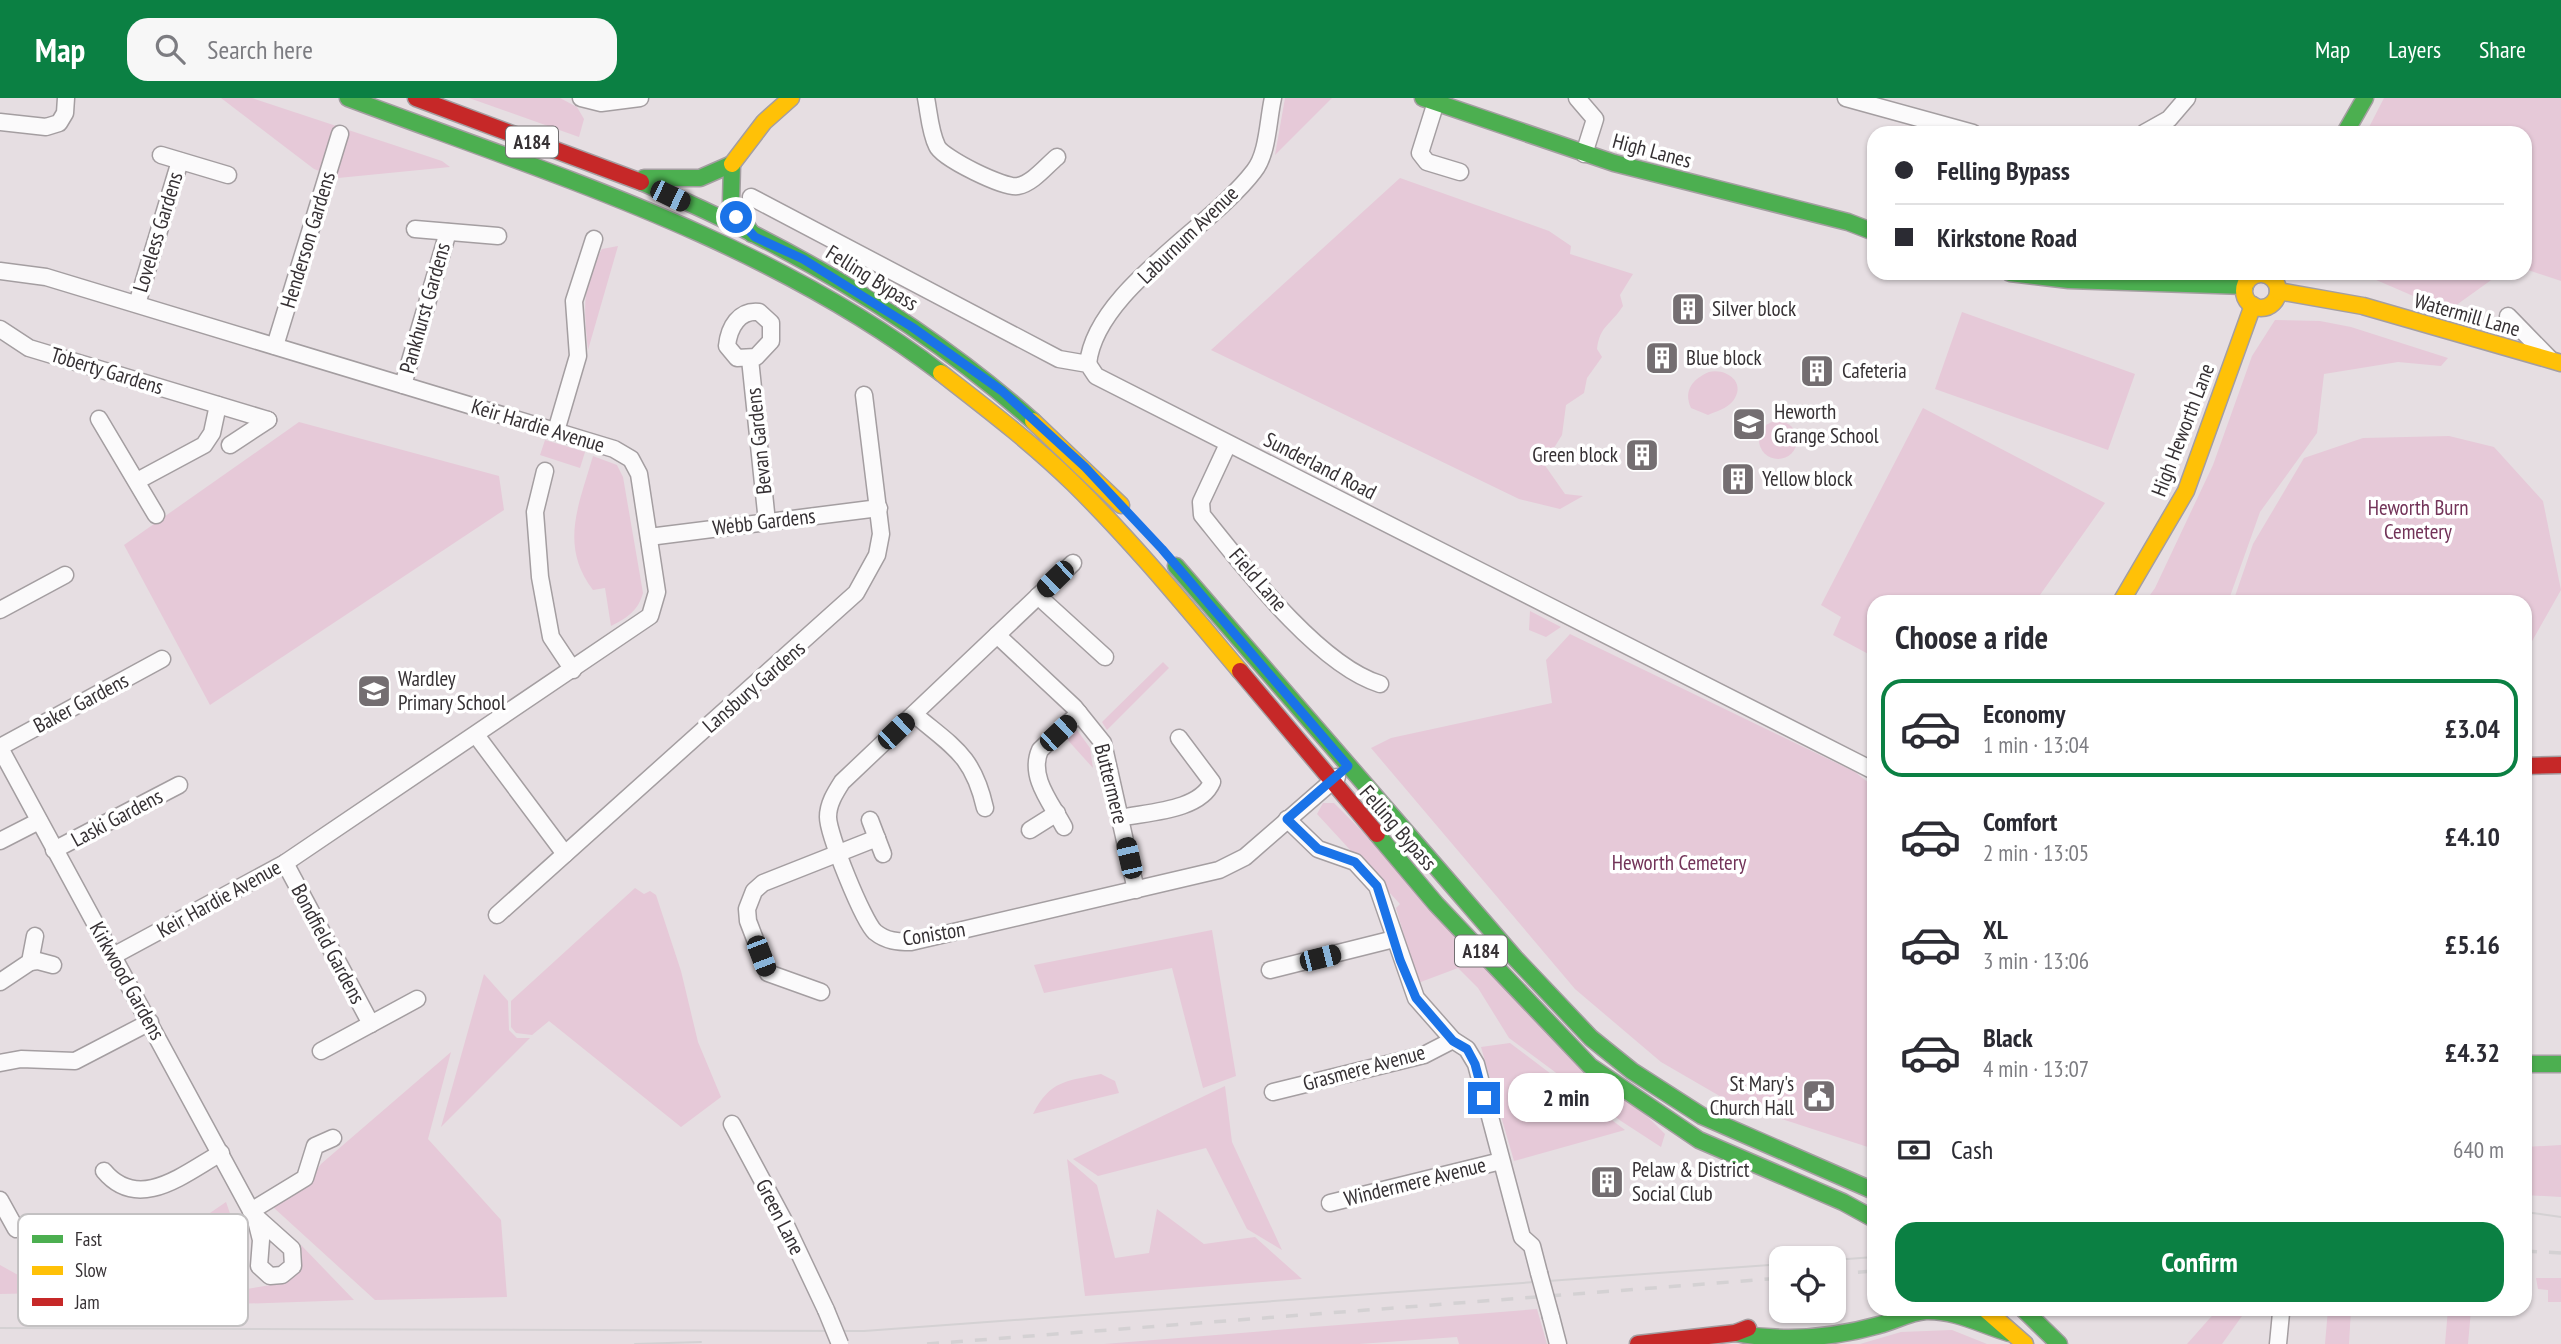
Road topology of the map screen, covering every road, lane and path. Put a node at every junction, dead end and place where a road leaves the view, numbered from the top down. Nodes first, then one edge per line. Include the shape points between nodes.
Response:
1 (66, 98) edge
2 (348, 98) edge
3 (416, 98) edge
4 (581, 98) edge
5 (640, 98) edge
6 (926, 98) edge
7 (1273, 98) edge
8 (1577, 98) edge
9 (1846, 98) edge
10 (2187, 98) edge
11 (2365, 98) edge
12 (783, 100) edge
13 (1429, 100) edge
14 (0, 122) edge
15 (1940, 126) edge
16 (2156, 126) edge
17 (2349, 126) edge
18 (340, 134) dead end
19 (1584, 154) junction
20 (161, 155) dead end
21 (1057, 157) dead end
22 (180, 161) junction
23 (732, 164) junction
24 (1460, 172) dead end
25 (228, 175) dead end
26 (627, 177) junction
27 (751, 197) dead end
28 (415, 229) dead end
29 (1867, 229) edge
30 (448, 232) junction
31 (498, 236) dead end
32 (755, 237) junction
33 (594, 239) dead end
34 (0, 271) edge
35 (2058, 280) edge
36 (2250, 280) edge
37 (2274, 280) edge
38 (2245, 286) junction
39 (2278, 291) junction
40 (137, 304) junction
41 (2253, 305) junction
42 (2508, 316) dead end
43 (0, 329) edge
44 (275, 346) junction
45 (750, 359) dead end
46 (2557, 363) edge
47 (1088, 364) junction
48 (402, 385) junction
49 (864, 396) dead end
50 (218, 405) junction
51 (99, 419) dead end
52 (556, 431) junction
53 (1228, 444) junction
54 (230, 445) dead end
55 (545, 471) dead end
56 (137, 481) junction
57 (878, 508) junction
58 (156, 515) dead end
59 (1136, 521) dead end
60 (767, 522) junction
61 (649, 537) junction
62 (1162, 549) dead end
63 (1073, 563) dead end
64 (65, 575) dead end
65 (2125, 595) edge
66 (1038, 596) junction
67 (0, 610) edge
68 (997, 635) junction
69 (1105, 657) dead end
70 (162, 659) dead end
71 (573, 670) junction
72 (1380, 684) dead end
73 (1079, 713) junction
74 (914, 714) junction
75 (476, 735) junction
76 (1180, 738) dead end
77 (0, 748) edge
78 (2561, 765) edge
79 (1348, 766) junction
80 (2532, 766) edge
81 (1867, 767) edge
82 (1331, 782) junction
83 (179, 785) dead end
84 (985, 808) dead end
85 (1120, 818) junction
86 (1287, 819) junction
87 (870, 820) dead end
88 (38, 821) junction
89 (1030, 830) dead end
90 (877, 838) junction
91 (0, 841) edge
92 (54, 850) junction
93 (838, 851) junction
94 (565, 854) junction
95 (883, 854) dead end
96 (285, 863) junction
97 (1136, 890) junction
98 (497, 915) dead end
99 (35, 936) dead end
100 (1394, 939) junction
101 (113, 956) junction
102 (30, 962) junction
103 (53, 965) dead end
104 (1270, 970) dead end
105 (0, 982) edge
106 (821, 992) dead end
107 (417, 999) dead end
108 (150, 1021) junction
109 (371, 1024) junction
110 (1453, 1041) junction
111 (321, 1051) dead end
112 (2, 1058) edge
113 (2532, 1064) edge
114 (2561, 1064) edge
115 (1273, 1092) dead end
116 (732, 1124) dead end
117 (332, 1139) dead end
118 (221, 1153) junction
119 (1501, 1161) junction
120 (104, 1171) dead end
121 (1867, 1185) edge
122 (0, 1200) edge
123 (1330, 1203) dead end
124 (1867, 1215) edge
125 (16, 1230) dead end
126 (1868, 1316) edge
127 (1901, 1316) edge
128 (1957, 1316) edge
129 (1994, 1316) edge
130 (2010, 1316) edge
131 (2030, 1316) edge
132 (2281, 1316) edge
133 (1794, 1335) edge
134 (2019, 1339) edge
135 (840, 1344) edge
136 (1558, 1344) edge
137 (1639, 1344) edge
138 (2040, 1344) edge
139 (2059, 1344) edge
140 (2278, 1344) edge

1 - 14 street via 59,122 46,127
2 - 82 main road, Felling Bypass / A184 via 642,208 798,281 899,341 993,413 1072,482 1152,567
3 - 26 main road, Felling Bypass / A184
4 - 5 street via 601,103
6 - 21 street via 937,146 944,155 1004,185 1017,187 1030,181
7 - 47 street, Laburnum Avenue via 1256,170 1111,308 1089,351
8 - 19 street via 1595,119
9 - 15 street
10 - 16 street
11 - 17 main road
12 - 23 main road
13 - 19 main road, High Lanes
13 - 24 street via 1420,153 1427,162
18 - 44 street, Henderson Gardens
19 - 29 main road, High Lanes
20 - 22 street
22 - 25 street
22 - 40 street, Loveless Gardens
23 - 26 main road via 700,178
23 - 32 main road via 728,197 736,217
26 - 32 main road, Felling Bypass / A184
27 - 47 street, Sunderland Road via 1059,359
28 - 30 street, Pankhurst Gardens
30 - 31 street, Pankhurst Gardens
30 - 48 street, Pankhurst Gardens
32 - 59 main road, Felling Bypass / A184 via 803,259 912,327 1002,391
33 - 52 street via 574,301 578,356
34 - 40 street, Keir Hardie Avenue via 46,277
35 - 38 main road
36 - 38 main road
37 - 39 main road
38 - 41 main road
39 - 41 main road via 2270,305
39 - 46 main road, Watermill Lane via 2363,306
40 - 44 street, Keir Hardie Avenue
41 - 65 main road, High Heworth Lane via 2186,491
42 - 46 street
43 - 50 street, Toberty Gardens via 29,348
44 - 48 street, Keir Hardie Avenue
45 - 60 street, Bevan Gardens
47 - 53 street, Sunderland Road via 1096,376
48 - 52 street, Keir Hardie Avenue
49 - 57 street, Lansbury Gardens
50 - 54 street, Toberty Gardens via 268,420
50 - 56 street via 212,433 204,445
51 - 56 street
52 - 61 street, Keir Hardie Avenue via 631,459 639,474
53 - 72 street, Field Lane via 1201,502 1202,514 1269,598 1357,677
53 - 81 street, Sunderland Road
55 - 71 street via 535,512 540,577 551,637
56 - 58 street
57 - 60 street, Webb Gardens
57 - 94 street, Lansbury Gardens via 881,534 877,555 844,607
60 - 61 street, Webb Gardens
61 - 71 street, Keir Hardie Avenue via 657,592 654,609 643,622
62 - 79 main road, Felling Bypass / A184
63 - 66 street, Coniston
64 - 67 street
66 - 68 street, Coniston
66 - 69 street
68 - 73 street, Buttermere
68 - 74 street, Coniston
70 - 77 street, Baker Gardens
71 - 75 street, Keir Hardie Avenue
73 - 85 street, Buttermere via 1103,743
73 - 89 street via 1036,758 1037,776 1060,820
74 - 84 street via 968,759
74 - 93 street, Coniston via 835,793 828,817
75 - 94 street
75 - 96 street, Keir Hardie Avenue
76 - 85 street via 1212,782 1208,792 1194,801
77 - 88 street, Kirkwood Gardens
78 - 80 main road
79 - 82 street, Coniston
79 - 121 main road, Felling Bypass / A184 via 1591,1038 1702,1116 1776,1151
82 - 86 street, Coniston
82 - 124 main road, Felling Bypass / A184 via 1436,904 1590,1066 1699,1140
83 - 92 street, Laski Gardens
85 - 97 street, Buttermere
86 - 97 street, Coniston via 1233,865
86 - 100 street via 1318,849 1355,862 1377,886
87 - 90 street
88 - 91 street
88 - 92 street, Kirkwood Gardens
90 - 93 street
90 - 95 street
92 - 101 street, Kirkwood Gardens
93 - 97 street, Coniston via 867,923 885,939 896,942
93 - 106 street via 763,883 747,909 768,973
94 - 98 street, Lansbury Gardens
96 - 101 street, Keir Hardie Avenue
96 - 109 street, Bondfield Gardens
99 - 102 street
100 - 104 street
100 - 110 street via 1416,998
101 - 108 street, Kirkwood Gardens
102 - 103 street
102 - 105 street
107 - 109 street, Bondfield Gardens
108 - 112 street via 75,1061
108 - 118 street, Kirkwood Gardens
109 - 111 street, Bondfield Gardens
110 - 115 street, Grasmere Avenue via 1424,1055
110 - 119 street via 1467,1049 1475,1064
113 - 114 main road
116 - 135 street, Green Lane, bridge via 783,1219
117 - 118 street, Kirkwood Gardens via 315,1146 304,1178 253,1213
118 - 120 street via 157,1189 144,1191 122,1187
119 - 123 street, Windermere Avenue
119 - 136 street, bridge via 1522,1237 1532,1246
122 - 125 street
126 - 133 main road
127 - 133 main road via 1860,1330
128 - 134 main road
129 - 134 main road
130 - 138 main road
131 - 139 main road
132 - 140 street
133 - 137 main road via 1752,1326 1735,1334

